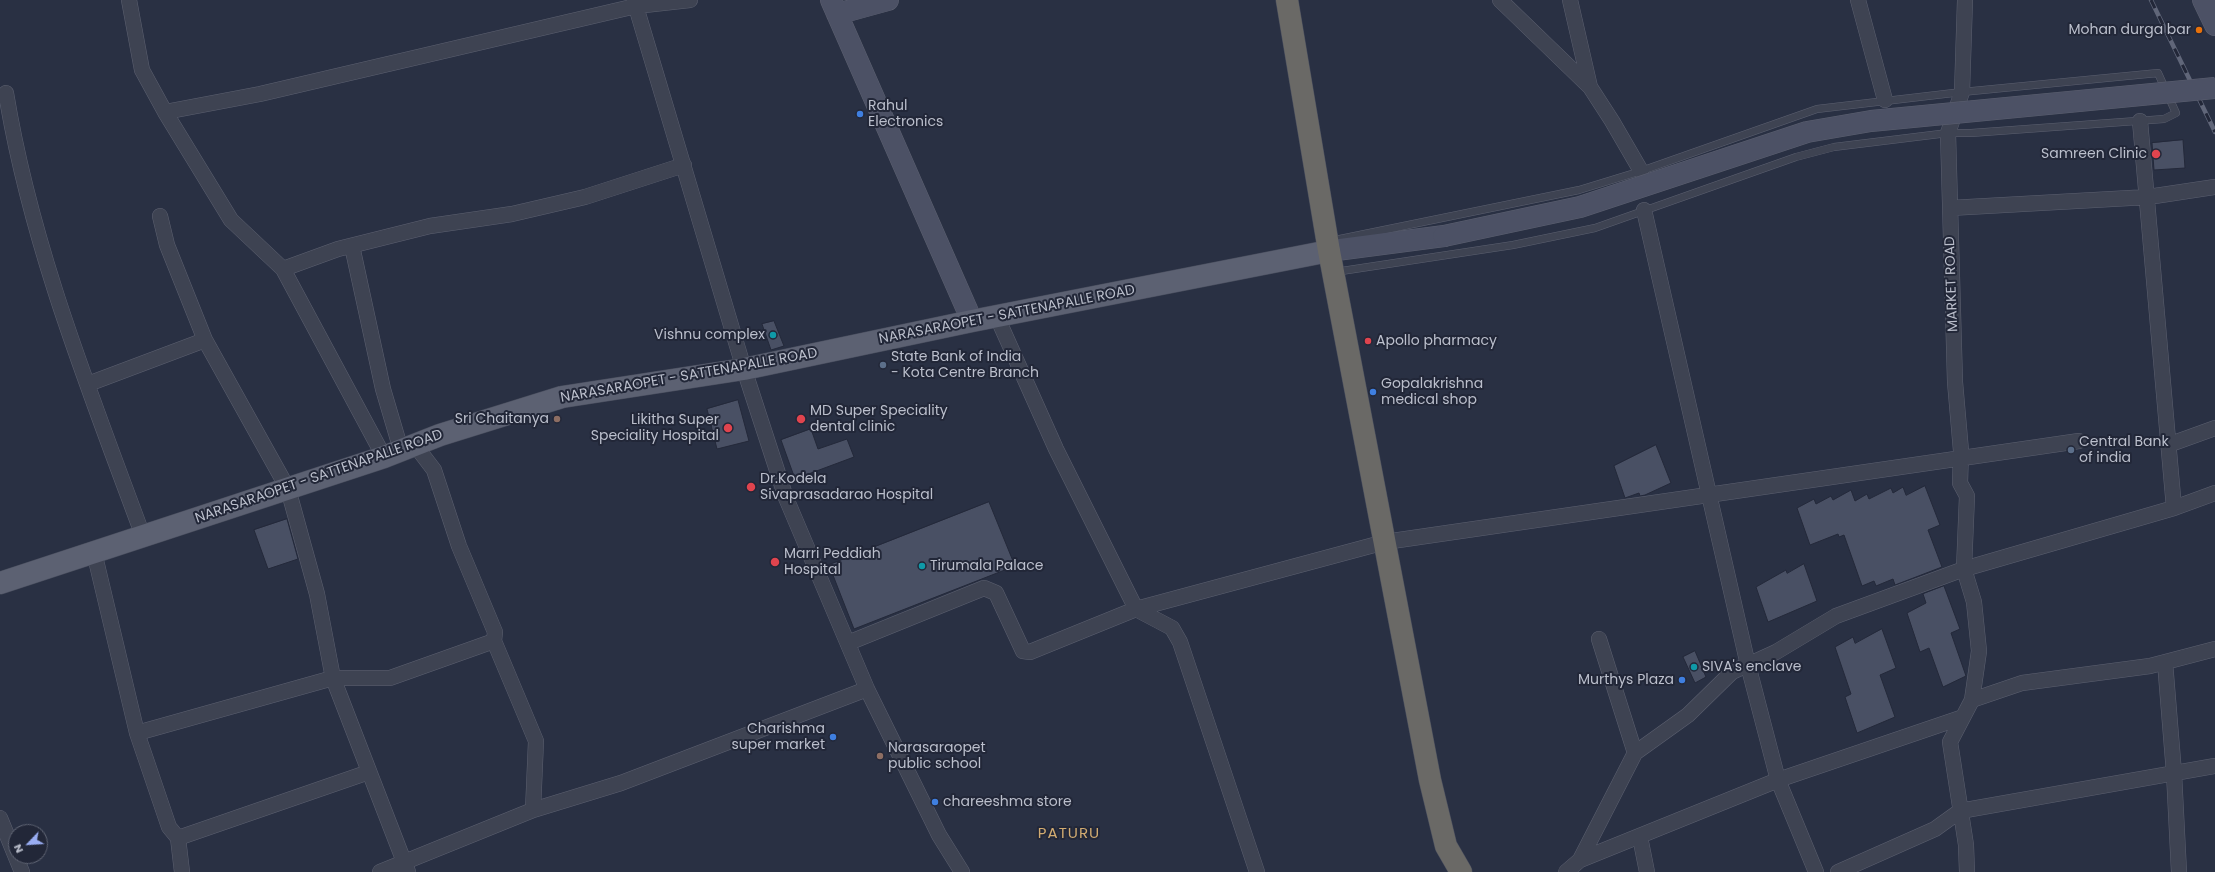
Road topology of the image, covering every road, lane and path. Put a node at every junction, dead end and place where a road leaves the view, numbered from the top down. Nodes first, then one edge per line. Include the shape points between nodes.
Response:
1 (128, 0) edge
2 (690, 0) edge
3 (888, 0) edge
4 (1287, 0) edge
5 (1500, 0) edge
6 (1570, 0) edge
7 (1858, 0) edge
8 (1965, 0) edge
9 (2203, 0) edge
10 (635, 3) edge
11 (834, 7) edge
12 (2215, 25) edge
13 (1590, 87) junction
14 (2215, 88) edge
15 (1962, 92) junction
16 (6, 93) dead end
17 (1886, 100) junction
18 (165, 112) junction
19 (2140, 121) junction
20 (1948, 133) junction
21 (684, 165) junction
22 (1641, 171) junction
23 (2215, 187) edge
24 (2148, 197) junction
25 (1950, 208) junction
26 (1644, 210) junction
27 (160, 216) dead end
28 (352, 246) junction
29 (1329, 246) junction
30 (283, 269) junction
31 (1334, 272) junction
32 (996, 317) junction
33 (972, 321) junction
34 (205, 340) junction
35 (744, 369) junction
36 (88, 384) junction
37 (2215, 428) edge
38 (2079, 441) dead end
39 (2168, 445) junction
40 (400, 451) junction
41 (1960, 458) junction
42 (288, 489) junction
43 (2215, 492) edge
44 (1708, 495) junction
45 (2174, 508) junction
46 (142, 536) junction
47 (1385, 542) junction
48 (94, 552) junction
49 (1964, 569) junction
50 (0, 582) edge
51 (1136, 609) junction
52 (1599, 639) dead end
53 (494, 641) junction
54 (848, 643) junction
55 (2215, 649) edge
56 (2165, 662) junction
57 (1748, 665) junction
58 (333, 678) junction
59 (868, 689) junction
60 (1972, 700) junction
61 (1963, 717) junction
62 (137, 733) junction
63 (1635, 753) junction
64 (2215, 766) edge
65 (370, 772) junction
66 (2174, 773) junction
67 (1778, 780) junction
68 (533, 810) junction
69 (1960, 811) junction
70 (0, 818) edge
71 (1640, 837) junction
72 (178, 838) junction
73 (1580, 860) junction
74 (406, 868) edge
75 (22, 872) edge
76 (182, 872) edge
77 (380, 872) edge
78 (962, 872) edge
79 (1258, 872) edge
80 (1462, 872) edge
81 (1566, 872) edge
82 (1647, 872) edge
83 (1816, 872) edge
84 (1838, 872) edge
85 (1967, 872) edge
86 (2178, 872) edge

1 - 18 street via 142,70
2 - 10 street
3 - 11 main road
4 - 29 highway
5 - 13 street
6 - 13 street
7 - 17 street
8 - 15 street, MARKET ROAD
9 - 12 main road
10 - 18 street via 260,94
10 - 21 street
11 - 33 main road
13 - 22 street
14 - 29 main road, NARASARAOPET - SATTENAPALLE ROAD, bridge via 1871,121 1807,132 1580,207 1444,236
15 - 17 lane
15 - 19 lane via 2158,73 2176,113 2164,119
15 - 20 street, MARKET ROAD
16 - 36 street via 14,144 46,259
17 - 22 lane via 1817,109
18 - 30 street via 231,220
19 - 20 lane
19 - 24 street
20 - 25 street, MARKET ROAD
20 - 26 lane via 1834,147 1796,157
21 - 28 street via 585,197 512,214 430,226
21 - 35 street
22 - 29 lane via 1579,190
23 - 24 street
24 - 25 street
24 - 39 street
25 - 41 street, MARKET ROAD
26 - 31 lane via 1595,228 1513,245
26 - 44 street
27 - 34 street via 167,246
28 - 30 street
28 - 40 street via 382,388
29 - 31 highway
29 - 32 main road, NARASARAOPET - SATTENAPALLE ROAD
30 - 40 street
31 - 47 highway
32 - 33 main road, NARASARAOPET - SATTENAPALLE ROAD
32 - 51 street via 1056,449
33 - 35 main road, NARASARAOPET - SATTENAPALLE ROAD
34 - 36 street
34 - 42 street
35 - 40 main road, NARASARAOPET - SATTENAPALLE ROAD via 562,397
35 - 54 street via 786,498
36 - 46 street
37 - 39 street
38 - 41 street
39 - 45 street
40 - 42 main road, NARASARAOPET - SATTENAPALLE ROAD
40 - 53 street via 434,470 459,546 494,632
41 - 44 street
41 - 49 street, MARKET ROAD via 1960,483 1967,496
42 - 46 main road, NARASARAOPET - SATTENAPALLE ROAD
42 - 58 street via 317,594
43 - 45 street
44 - 47 street
44 - 57 street
45 - 49 street
46 - 48 main road, NARASARAOPET - SATTENAPALLE ROAD
47 - 51 street
47 - 80 highway via 1430,780 1446,846
48 - 50 main road, NARASARAOPET - SATTENAPALLE ROAD
48 - 62 street
49 - 57 street via 1836,616 1776,652
49 - 60 street, MARKET ROAD via 1974,602 1978,651
51 - 54 street via 1030,652 1023,651 996,593 984,588
51 - 79 street via 1172,628 1180,642
52 - 63 street
53 - 58 street via 390,678
53 - 68 street via 536,741
54 - 59 street
55 - 56 street
56 - 60 street via 2022,684
56 - 66 street
57 - 63 street via 1732,672 1688,715
57 - 67 street
58 - 62 street
58 - 65 street
59 - 68 street via 621,783
59 - 78 street via 939,835
60 - 61 street
61 - 67 street
61 - 69 street via 1950,742
62 - 72 street via 169,827
63 - 73 street
64 - 66 street
65 - 72 street
65 - 74 street
66 - 69 street
66 - 86 street
67 - 71 street
67 - 83 street
68 - 74 street
69 - 84 street via 1935,829
69 - 85 street via 1966,845
70 - 75 street
71 - 73 street
71 - 82 street
72 - 76 street
73 - 81 street
74 - 77 street

